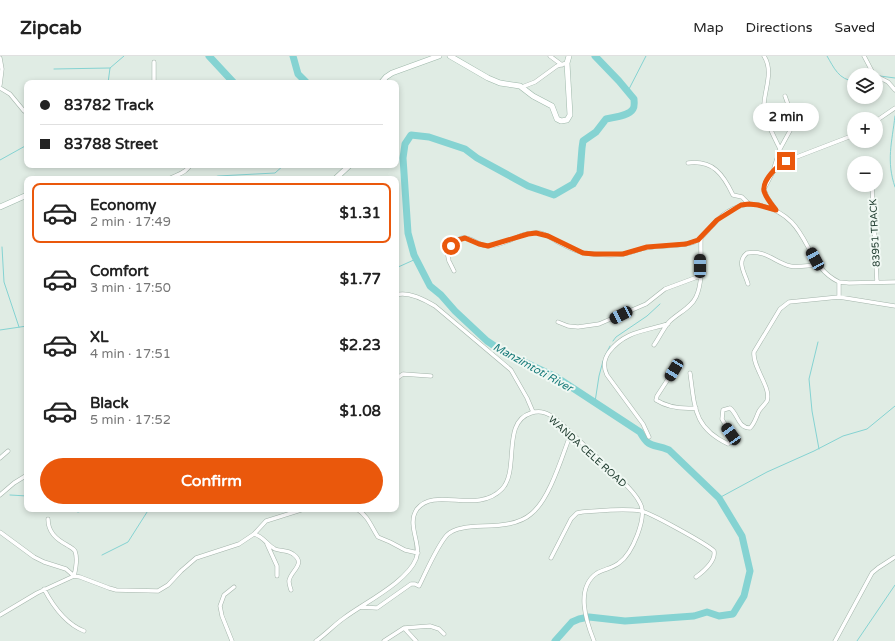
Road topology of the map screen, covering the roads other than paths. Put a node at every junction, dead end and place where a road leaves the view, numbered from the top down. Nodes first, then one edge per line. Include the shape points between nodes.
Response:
1 (439, 56) edge
2 (450, 56) edge
3 (550, 56) edge
4 (569, 56) edge
5 (764, 56) edge
6 (864, 56) edge
7 (0, 58) edge
8 (154, 62) dead end
9 (564, 64) junction
10 (871, 68) edge
11 (154, 80) edge
12 (384, 80) edge
13 (883, 80) edge
14 (0, 84) edge
15 (522, 87) junction
16 (0, 88) edge
17 (895, 90) edge
18 (785, 96) dead end
19 (895, 108) edge
20 (24, 111) dead end
21 (883, 116) edge
22 (847, 138) edge
23 (780, 149) junction
24 (688, 163) dead end
25 (188, 168) edge
26 (347, 168) edge
27 (774, 170) junction
28 (175, 176) edge
29 (338, 176) edge
30 (872, 192) edge
31 (24, 196) edge
32 (749, 204) junction
33 (0, 207) edge
34 (776, 210) junction
35 (701, 238) junction
36 (819, 265) junction
37 (454, 271) dead end
38 (700, 276) junction
39 (839, 282) junction
40 (877, 282) junction
41 (895, 282) edge
42 (748, 284) dead end
43 (399, 294) edge
44 (839, 297) junction
45 (895, 306) edge
46 (558, 322) dead end
47 (668, 324) junction
48 (654, 345) dead end
49 (674, 370) dead end
50 (690, 373) dead end
51 (431, 376) dead end
52 (399, 377) edge
53 (696, 408) junction
54 (533, 412) junction
55 (571, 433) junction
56 (649, 437) dead end
57 (8, 451) dead end
58 (0, 458) edge
59 (24, 477) edge
60 (0, 495) edge
61 (642, 511) junction
62 (290, 512) edge
63 (294, 512) edge
64 (361, 512) edge
65 (287, 514) junction
66 (48, 519) dead end
67 (0, 532) edge
68 (254, 534) junction
69 (266, 542) junction
70 (418, 553) junction
71 (895, 557) edge
72 (551, 558) dead end
73 (74, 576) junction
74 (277, 576) dead end
75 (696, 577) dead end
76 (234, 587) dead end
77 (44, 589) junction
78 (291, 590) dead end
79 (360, 607) junction
80 (0, 615) edge
81 (404, 628) junction
82 (84, 631) dead end
83 (444, 634) dead end
84 (232, 641) edge
85 (316, 641) edge
86 (384, 641) edge
87 (416, 641) edge
88 (594, 641) edge
89 (835, 641) edge

1 - 12 street via 392,74
2 - 15 street via 488,78
3 - 9 street
4 - 9 street
5 - 23 street via 768,77 764,112
6 - 10 street
7 - 14 street
8 - 11 street
9 - 15 street
9 - 15 street via 570,110 567,120 561,122 557,119 552,106
13 - 17 street
16 - 20 street via 10,94
18 - 23 street via 792,127
19 - 21 street
22 - 27 street via 786,161
23 - 27 street
24 - 32 street via 700,162 716,169 729,184 733,195 742,197
25 - 28 street
26 - 29 street
27 - 34 street via 764,189
30 - 40 street, 83951 TRACK
31 - 33 street
32 - 34 street
32 - 35 street via 737,207 717,220
34 - 36 street via 800,231
35 - 37 street via 686,244 647,247 619,255 583,253 542,233 528,234 488,246 462,238 454,242 447,252
35 - 38 street
36 - 39 street
36 - 42 street via 790,266 766,255 747,253 741,264
38 - 46 street via 665,289 646,304 599,324 582,327
38 - 47 street via 694,301
39 - 40 street
39 - 44 street
40 - 41 street
43 - 54 street via 435,306 509,369
44 - 45 street
44 - 53 street via 789,302 780,308 754,352 753,357 768,397 752,426 743,426 730,408 723,410 722,419 732,438 728,444 704,427
47 - 48 street
47 - 56 street via 636,332 619,341 607,355 604,364 607,375 643,424
49 - 53 street via 656,400 677,407
50 - 53 street
51 - 52 street via 403,374
54 - 55 street, WANDA CELE ROAD via 550,414
54 - 70 street via 522,419 514,433 510,473 503,488 487,498 466,501 432,500 422,504 414,516 413,525
55 - 61 street, WANDA CELE ROAD via 631,490 641,504
55 - 79 street via 550,488 535,511 524,519 507,525 463,528 452,532 442,542 419,586 411,584 377,608
57 - 58 street
59 - 60 street
61 - 72 street via 577,513 571,519
61 - 75 street via 706,544 714,551 709,565
61 - 88 street via 639,529 629,553 620,563 596,574 586,588 585,607
62 - 65 street
63 - 65 street
64 - 70 street via 369,520 378,537 404,550
65 - 68 street via 266,521
66 - 73 street via 49,528 54,536 72,547 75,552
67 - 73 street via 34,557 66,568
68 - 69 street
68 - 73 street via 239,544 196,558 168,585 158,591 116,590
69 - 74 street via 277,566
69 - 78 street via 273,548 293,553 298,560 298,568 289,578
70 - 79 street via 414,565 408,572
71 - 89 street via 872,573
73 - 77 street
76 - 84 street via 224,594 220,606
77 - 80 street
77 - 82 street via 53,605 69,623
79 - 85 street
81 - 83 street via 430,626
81 - 86 street
81 - 87 street

